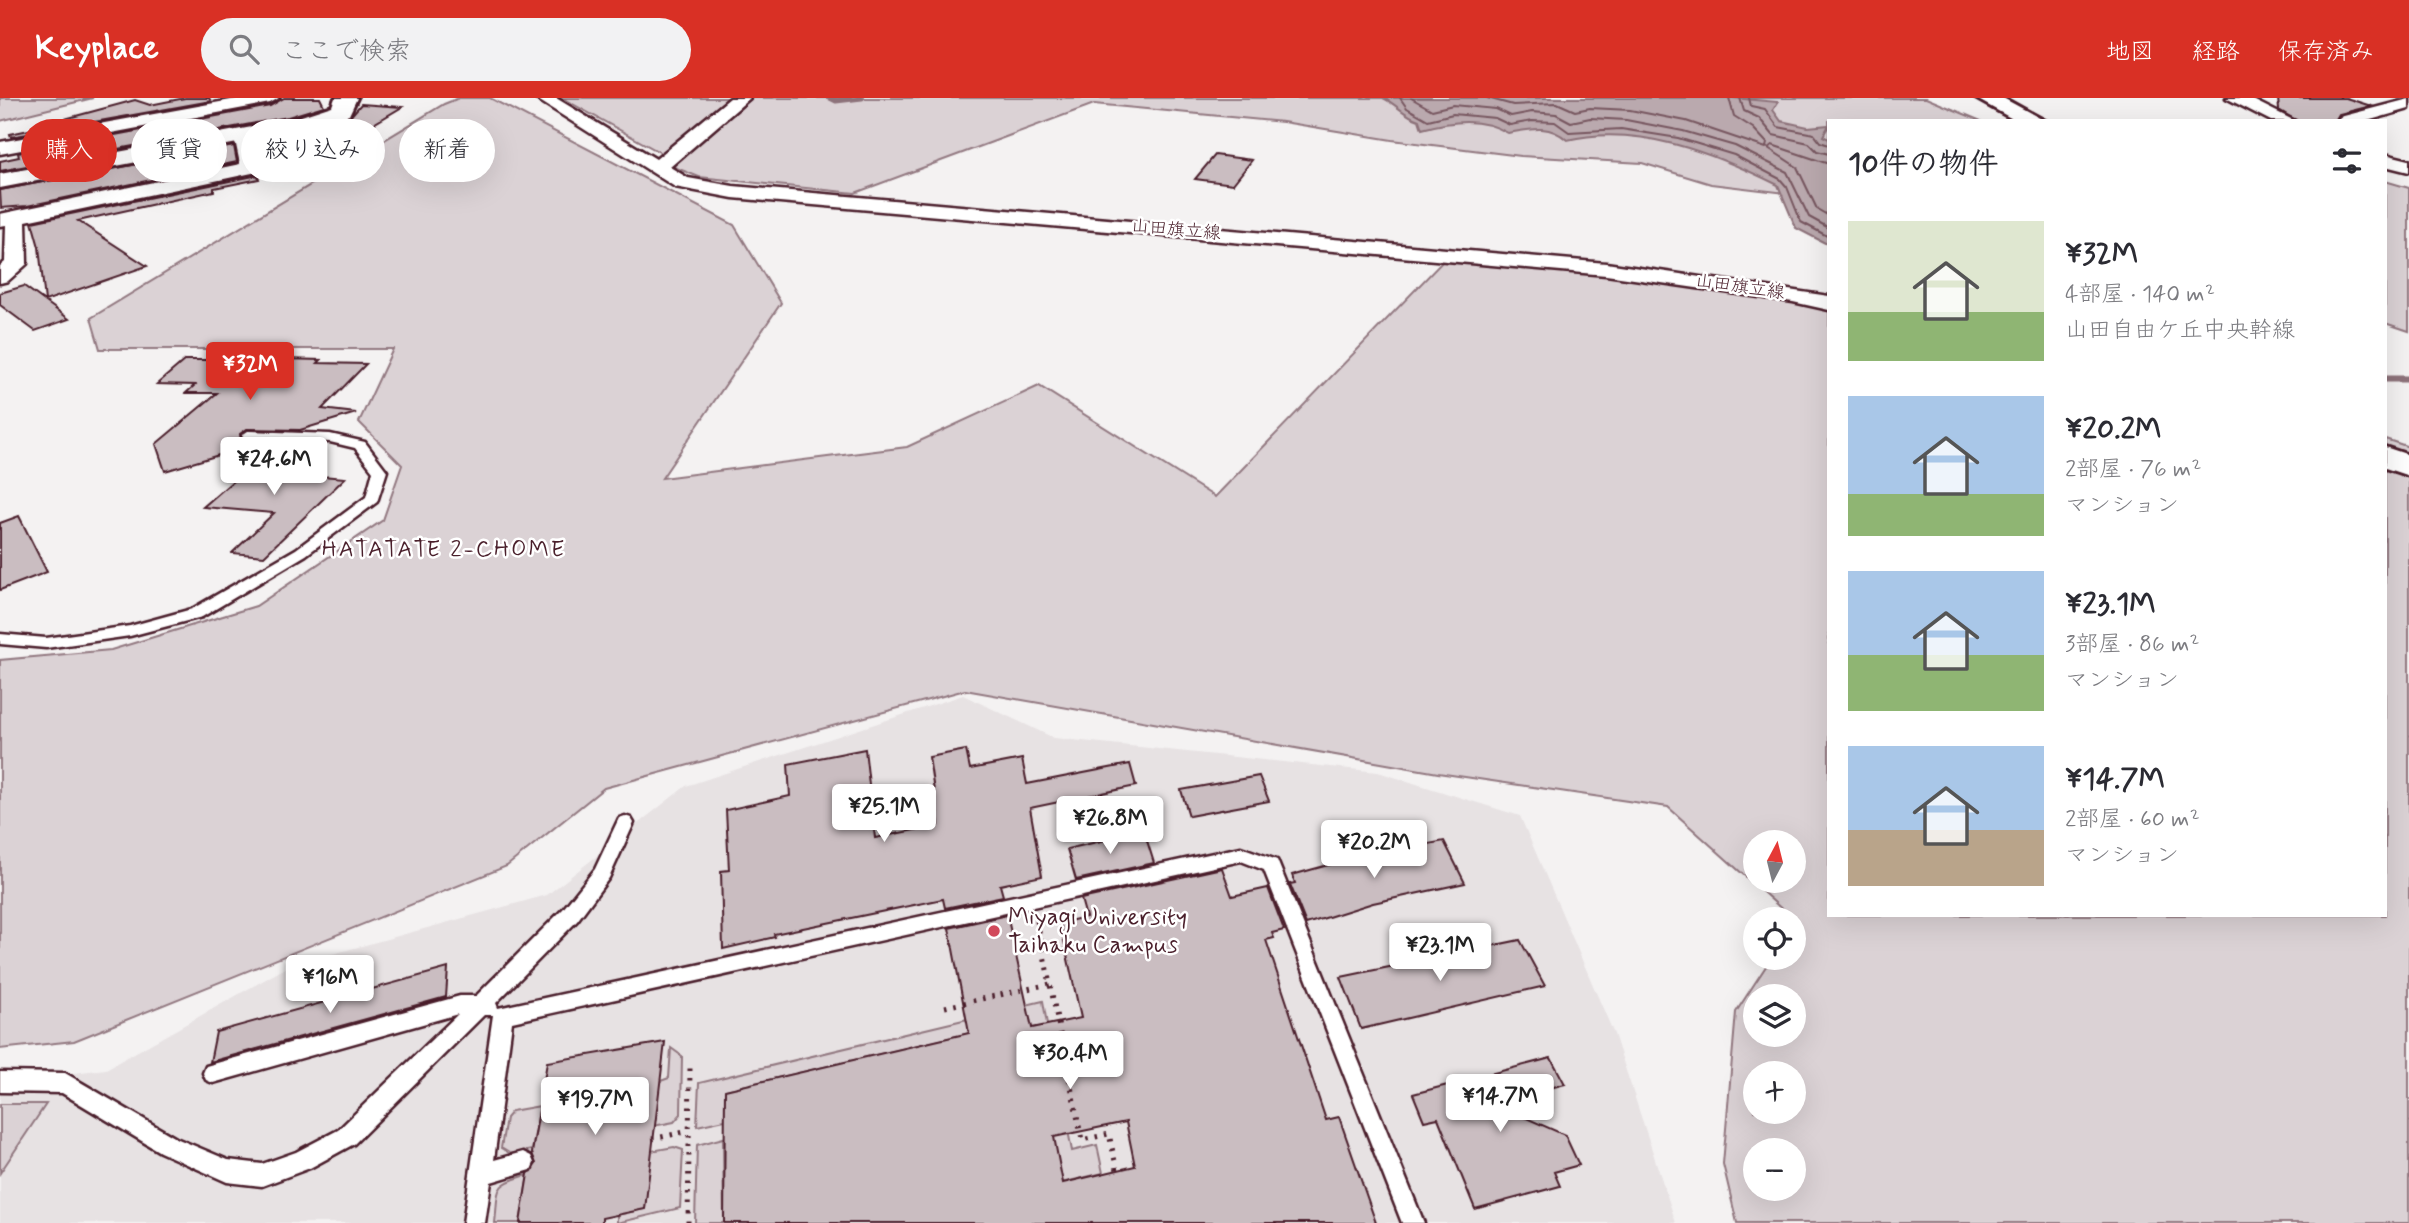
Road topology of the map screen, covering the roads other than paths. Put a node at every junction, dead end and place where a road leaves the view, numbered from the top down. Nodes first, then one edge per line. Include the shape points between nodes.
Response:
1 (270, 98) edge
2 (346, 98) edge
3 (544, 98) edge
4 (741, 98) edge
5 (1986, 98) edge
6 (2235, 98) edge
7 (2409, 104) edge
8 (317, 119) edge
9 (2030, 119) edge
10 (2282, 119) edge
11 (2353, 119) edge
12 (241, 135) edge
13 (0, 148) edge
14 (2387, 160) edge
15 (2409, 166) edge
16 (656, 169) junction
17 (241, 170) edge
18 (0, 181) edge
19 (8, 219) edge
20 (0, 276) edge
21 (1827, 303) edge
22 (248, 435) dead end
23 (2387, 458) edge
24 (2409, 466) edge
25 (0, 639) edge
26 (625, 822) dead end
27 (481, 1005) junction
28 (503, 1015) junction
29 (213, 1073) dead end
30 (0, 1082) edge
31 (523, 1163) dead end
32 (481, 1174) junction
33 (474, 1223) edge
34 (1412, 1223) edge

1 - 13 street
2 - 8 street via 341,110
3 - 16 street, 山田旗立線
4 - 16 street
5 - 9 street
6 - 10 street
7 - 11 street
12 - 18 street
14 - 15 street
16 - 21 street, 山田旗立線 via 682,183 733,192 1606,269
17 - 19 street
19 - 20 street via 16,264
22 - 25 lane via 330,438 360,445 380,471 372,499 301,552 197,612 130,631 46,643
23 - 24 street
26 - 27 lane via 602,873 570,915
27 - 28 lane
27 - 29 lane via 460,1004
27 - 30 lane via 346,1137 302,1161 262,1175 227,1171 168,1145 65,1083
28 - 32 lane
28 - 34 lane via 1241,854 1271,865
31 - 32 lane
32 - 33 lane

